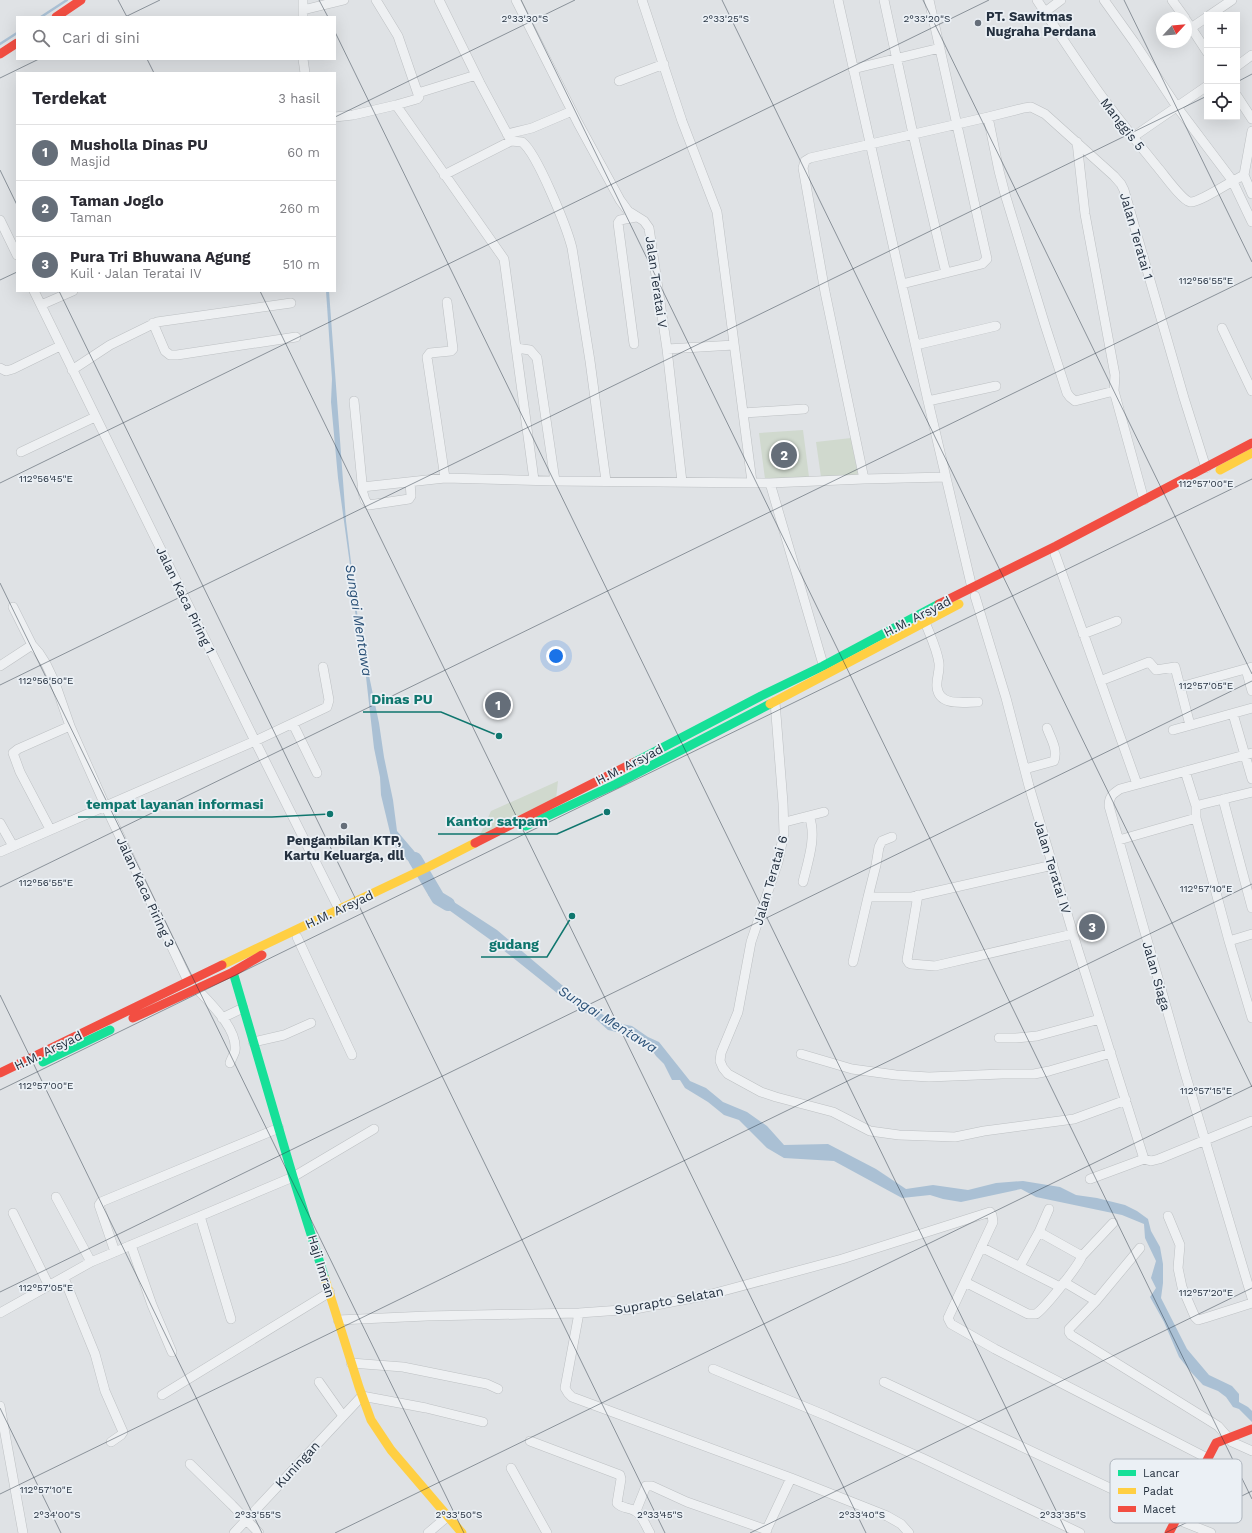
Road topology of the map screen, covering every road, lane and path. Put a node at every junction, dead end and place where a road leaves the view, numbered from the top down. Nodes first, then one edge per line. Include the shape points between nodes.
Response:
1 (81, 0) edge
2 (304, 0) edge
3 (344, 0) edge
4 (376, 0) edge
5 (439, 0) edge
6 (516, 0) edge
7 (642, 0) edge
8 (838, 0) edge
9 (884, 0) edge
10 (929, 0) edge
11 (1037, 0) edge
12 (1060, 0) edge
13 (1104, 0) edge
14 (1172, 0) edge
15 (1232, 0) edge
16 (1045, 12) junction
17 (1180, 12) edge
18 (1214, 12) edge
19 (303, 13) edge
20 (57, 16) edge
21 (1204, 18) edge
22 (1192, 21) edge
23 (1192, 30) edge
24 (16, 44) edge
25 (940, 48) junction
26 (1204, 48) edge
27 (0, 54) edge
28 (1252, 56) edge
29 (897, 58) junction
30 (303, 60) edge
31 (664, 64) junction
32 (1240, 64) edge
33 (853, 69) junction
34 (305, 72) edge
35 (476, 75) junction
36 (619, 81) dead end
37 (1204, 88) edge
38 (418, 93) junction
39 (1240, 100) edge
40 (396, 105) junction
41 (1177, 107) junction
42 (572, 111) junction
43 (1250, 113) edge
44 (336, 117) edge
45 (988, 117) junction
46 (957, 124) junction
47 (1252, 131) edge
48 (913, 134) junction
49 (509, 137) junction
50 (1133, 137) junction
51 (1077, 142) junction
52 (870, 144) junction
53 (444, 175) junction
54 (1244, 175) junction
55 (1232, 180) junction
56 (1252, 194) edge
57 (636, 217) junction
58 (0, 220) edge
59 (1252, 222) edge
60 (16, 254) edge
61 (946, 273) junction
62 (902, 284) junction
63 (34, 292) edge
64 (71, 292) edge
65 (448, 302) dead end
66 (291, 303) dead end
67 (41, 305) junction
68 (153, 323) junction
69 (996, 326) dead end
70 (1222, 328) dead end
71 (296, 337) dead end
72 (634, 344) dead end
73 (734, 345) junction
74 (916, 345) junction
75 (60, 346) junction
76 (516, 348) junction
77 (667, 349) junction
78 (0, 368) edge
79 (72, 370) junction
80 (996, 386) dead end
81 (1114, 391) junction
82 (1252, 391) edge
83 (354, 401) dead end
84 (928, 401) junction
85 (804, 409) dead end
86 (743, 412) junction
87 (95, 417) junction
88 (1252, 443) edge
89 (21, 452) dead end
90 (1252, 453) edge
91 (1237, 456) junction
92 (1206, 468) junction
93 (445, 478) junction
94 (946, 478) junction
95 (864, 479) junction
96 (534, 480) junction
97 (555, 481) junction
98 (606, 481) junction
99 (410, 482) junction
100 (682, 482) junction
101 (752, 482) junction
102 (770, 483) junction
103 (362, 487) junction
104 (1144, 500) junction
105 (1055, 554) junction
106 (973, 592) junction
107 (13, 607) dead end
108 (1117, 621) dead end
109 (925, 622) junction
110 (1083, 634) junction
111 (32, 645) junction
112 (0, 666) edge
113 (323, 667) dead end
114 (1249, 668) edge
115 (824, 670) junction
116 (1100, 681) junction
117 (1180, 687) junction
118 (1252, 691) edge
119 (775, 702) junction
120 (978, 702) dead end
121 (1252, 708) edge
122 (1233, 714) junction
123 (292, 724) junction
124 (1190, 725) junction
125 (70, 726) junction
126 (1047, 728) dead end
127 (1173, 730) dead end
128 (255, 741) junction
129 (1249, 753) edge
130 (1025, 769) junction
131 (1184, 771) junction
132 (317, 773) dead end
133 (1252, 779) edge
134 (1137, 784) junction
135 (1252, 792) edge
136 (1223, 799) junction
137 (105, 805) junction
138 (1196, 806) junction
139 (824, 812) dead end
140 (809, 816) junction
141 (1196, 818) junction
142 (785, 822) junction
143 (0, 823) edge
144 (50, 829) junction
145 (892, 837) dead end
146 (1120, 840) junction
147 (13, 846) junction
148 (0, 852) edge
149 (1053, 865) junction
150 (432, 870) junction
151 (416, 877) junction
152 (803, 882) dead end
153 (918, 895) junction
154 (868, 897) junction
155 (1252, 908) edge
156 (339, 909) junction
157 (1073, 934) junction
158 (1252, 934) edge
159 (297, 937) junction
160 (1229, 941) junction
161 (853, 962) dead end
162 (233, 972) junction
163 (188, 981) junction
164 (197, 989) junction
165 (243, 1008) junction
166 (222, 1018) junction
167 (1252, 1018) edge
168 (1100, 1019) junction
169 (119, 1020) junction
170 (311, 1023) dead end
171 (999, 1038) dead end
172 (254, 1042) junction
173 (1111, 1052) junction
174 (801, 1054) dead end
175 (352, 1055) dead end
176 (230, 1063) dead end
177 (0, 1073) edge
178 (0, 1083) edge
179 (1126, 1100) junction
180 (1252, 1121) edge
181 (279, 1128) junction
182 (374, 1129) dead end
183 (1205, 1140) junction
184 (1144, 1159) junction
185 (293, 1177) junction
186 (1090, 1178) dead end
187 (56, 1197) dead end
188 (1049, 1209) dead end
189 (13, 1213) dead end
190 (200, 1216) junction
191 (1168, 1216) dead end
192 (1113, 1223) dead end
193 (1039, 1232) junction
194 (130, 1245) junction
195 (981, 1247) junction
196 (1140, 1248) dead end
197 (115, 1252) junction
198 (1082, 1256) junction
199 (91, 1262) junction
200 (1020, 1266) junction
201 (64, 1278) junction
202 (965, 1282) junction
203 (1062, 1284) junction
204 (50, 1286) junction
205 (330, 1292) junction
206 (1252, 1298) edge
207 (1096, 1300) junction
208 (1252, 1303) edge
209 (0, 1313) edge
210 (579, 1314) junction
211 (231, 1319) dead end
212 (338, 1320) junction
213 (172, 1352) dead end
214 (351, 1363) junction
215 (713, 1369) dead end
216 (319, 1382) dead end
217 (884, 1382) dead end
218 (498, 1389) dead end
219 (162, 1395) dead end
220 (362, 1396) junction
221 (0, 1406) edge
222 (344, 1416) junction
223 (483, 1422) dead end
224 (1252, 1429) edge
225 (1228, 1439) junction
226 (530, 1441) dead end
227 (111, 1442) dead end
228 (1252, 1451) edge
229 (1207, 1458) joint
230 (190, 1464) dead end
231 (511, 1468) dead end
232 (791, 1478) junction
233 (1110, 1488) edge
234 (636, 1511) junction
235 (448, 1516) junction
236 (246, 1519) junction
237 (1174, 1523) edge
238 (1186, 1523) edge
239 (766, 1532) edge
240 (24, 1533) edge
241 (234, 1533) edge
242 (259, 1533) edge
243 (428, 1533) edge
244 (462, 1533) edge
245 (547, 1533) edge
246 (650, 1533) edge
247 (909, 1533) edge
248 (1080, 1533) edge
249 (1169, 1533) edge
250 (1211, 1533) edge

1 - 20 street
2 - 19 street
3 - 19 street
4 - 38 street via 398,36
5 - 35 street
6 - 42 street, Jalan Teratai V
7 - 31 street
8 - 33 street, Jalan Teratai IV
9 - 29 street
10 - 25 street
11 - 16 street, Manggis 5
12 - 16 street
13 - 41 street
14 - 17 street
15 - 18 street
16 - 50 street, Manggis 5 via 1089,79
21 - 22 street
23 - 26 street
24 - 27 street
25 - 29 street
25 - 46 street
28 - 32 street
29 - 33 street
29 - 48 street
30 - 34 street
31 - 36 street
31 - 73 street via 682,120 716,205
33 - 52 street, Jalan Teratai IV
35 - 38 street
35 - 49 street
37 - 41 street
38 - 40 street via 418,99
39 - 43 street
40 - 44 street
40 - 53 street
41 - 50 street
41 - 55 street
42 - 49 street
42 - 57 street, Jalan Teratai V via 620,200
45 - 46 street, Jalan Teratai 1
45 - 51 street, Jalan Teratai 1 via 1032,107 1045,114
45 - 81 street via 998,171 1067,393 1075,400
46 - 48 street, Jalan Teratai 1
46 - 61 street via 987,259 982,264
47 - 54 street
48 - 52 street, Jalan Teratai 1
48 - 61 street
49 - 53 street
49 - 98 street via 528,147 561,215 570,240
50 - 55 street, Manggis 5 via 1172,185 1190,202 1203,198
51 - 81 street via 1085,214 1115,375
51 - 92 street, Jalan Teratai 1 via 1114,176 1124,190
52 - 62 street, Jalan Teratai IV
52 - 95 street, Jalan Teratai 1 via 810,158 805,161 803,168 825,292
53 - 76 street via 504,259
54 - 55 street, Manggis 5
54 - 56 street
55 - 59 street
57 - 72 street via 620,220 618,223
57 - 77 street, Jalan Teratai V via 649,228
58 - 60 street
61 - 62 street
62 - 74 street, Jalan Teratai IV
63 - 67 street, Jalan Kaca Piring 1
64 - 67 street
65 - 93 street via 453,349 451,352 430,353 427,357
66 - 68 street
67 - 75 street, Jalan Kaca Piring 1
68 - 71 street via 165,351 170,355
68 - 79 street via 110,345
69 - 74 street
70 - 82 street
73 - 77 street
73 - 86 street
74 - 84 street, Jalan Teratai IV
75 - 78 street via 6,371
75 - 79 street, Jalan Kaca Piring 1
76 - 96 street
76 - 97 street via 530,350 537,358
77 - 100 street, Jalan Teratai V
79 - 87 street, Jalan Kaca Piring 1
80 - 84 street
81 - 104 street
83 - 103 street
84 - 94 street, Jalan Teratai IV
85 - 86 street
86 - 101 street
87 - 89 street
87 - 128 street, Jalan Kaca Piring 1
88 - 91 street, H.M. Arsyad
90 - 91 street, H.M. Arsyad
91 - 92 street, H.M. Arsyad
91 - 105 street, H.M. Arsyad
92 - 104 street, H.M. Arsyad
93 - 96 street
93 - 99 street
94 - 95 street
94 - 106 street, Jalan Teratai IV
95 - 102 street
96 - 97 street
97 - 98 street
98 - 100 street
99 - 103 street
99 - 103 street via 409,499 369,505
100 - 101 street
101 - 102 street
102 - 115 street
104 - 106 street, H.M. Arsyad
105 - 106 street, H.M. Arsyad
105 - 110 street
106 - 109 street, H.M. Arsyad
106 - 115 street, H.M. Arsyad via 919,614
106 - 130 street, Jalan Teratai IV
107 - 111 street, Jalan Kaca Piring 3
108 - 110 street
109 - 115 street, H.M. Arsyad
109 - 120 street via 937,654 937,688 940,697 948,701
110 - 116 street
111 - 112 street
111 - 125 street, Jalan Kaca Piring 3 via 39,652 55,683
113 - 123 street via 329,704
114 - 117 street
114 - 118 street
115 - 119 street, H.M. Arsyad
115 - 150 street, H.M. Arsyad via 761,696 548,805
116 - 117 street via 1149,662 1156,670 1175,667
116 - 134 street
117 - 124 street
119 - 142 street, Jalan Teratai 6
119 - 150 street, H.M. Arsyad via 616,784
121 - 122 street
122 - 124 street
122 - 129 street
123 - 128 street
123 - 132 street
124 - 127 street
125 - 137 street, Jalan Kaca Piring 3
125 - 144 street via 18,748 14,753 20,772
126 - 130 street via 1055,748 1054,762
128 - 137 street
128 - 156 street, Jalan Kaca Piring 1
129 - 131 street, Jalan Siaga
129 - 133 street
130 - 149 street, Jalan Teratai IV
131 - 134 street, Jalan Siaga
131 - 138 street
134 - 146 street, Jalan Siaga via 1120,789 1109,798 1109,806
135 - 136 street
136 - 138 street
136 - 155 street
137 - 144 street
137 - 163 street, Jalan Kaca Piring 3
138 - 141 street
139 - 140 street
140 - 142 street
140 - 152 street via 812,824 811,845
141 - 146 street
141 - 160 street
142 - 179 street, Jalan Teratai 6 via 778,862 752,942 738,1012 721,1054 721,1066 728,1074 761,1092 833,1112 870,1131 899,1135 955,1137 1074,1120
143 - 147 street
144 - 147 street
145 - 154 street via 882,841 879,847
146 - 183 street, Jalan Siaga
147 - 148 street
149 - 153 street
149 - 157 street, Jalan Teratai IV
150 - 151 street, H.M. Arsyad
151 - 156 street, H.M. Arsyad
151 - 159 street, H.M. Arsyad
153 - 154 street
153 - 157 street via 907,960 911,964 935,966
154 - 161 street
156 - 163 street, H.M. Arsyad
157 - 168 street, Jalan Teratai IV
158 - 160 street
159 - 162 street, H.M. Arsyad
159 - 175 street
160 - 167 street
162 - 164 street, H.M. Arsyad
162 - 165 street, Haji Imran
163 - 169 street, H.M. Arsyad
164 - 166 street
164 - 169 street, H.M. Arsyad
165 - 166 street
165 - 172 street, Haji Imran
166 - 176 street via 234,1038 235,1051
168 - 171 street via 1037,1036
168 - 173 street, Jalan Teratai IV
169 - 177 street, H.M. Arsyad
169 - 178 street, H.M. Arsyad
170 - 172 street via 284,1035
172 - 181 street, Haji Imran
173 - 174 street via 1034,1074 940,1077 852,1069
173 - 179 street, Jalan Teratai IV
179 - 184 street, Jalan Teratai IV
180 - 183 street
181 - 185 street, Haji Imran
181 - 197 street via 101,1202 99,1205
182 - 185 street
183 - 184 street via 1159,1159
183 - 206 street, Jalan Siaga
184 - 186 street
185 - 190 street
185 - 205 street, Haji Imran
187 - 199 street
188 - 193 street
189 - 204 street
190 - 194 street
190 - 211 street
191 - 208 street via 1180,1245 1178,1268 1182,1287 1195,1317 1198,1320
192 - 198 street
193 - 198 street
193 - 200 street
194 - 197 street
194 - 213 street
195 - 200 street
195 - 202 street
195 - 210 street, Suprapto Selatan via 993,1222 990,1212 842,1259 708,1294 635,1309
196 - 207 street
197 - 199 street
198 - 203 street
199 - 201 street
200 - 203 street
201 - 204 street
201 - 227 street via 123,1433
202 - 203 street via 1032,1315 1038,1312
202 - 229 street via 949,1316 949,1321 954,1326
203 - 207 street
204 - 209 street
205 - 212 street, Haji Imran
205 - 219 street
207 - 225 street via 1069,1329 1070,1333 1218,1426
210 - 212 street, Suprapto Selatan
210 - 232 street via 566,1388 572,1397
212 - 214 street, Haji Imran
214 - 218 street via 403,1367 488,1384
214 - 220 street, Haji Imran
215 - 248 street via 922,1458
216 - 222 street
217 - 233 street
220 - 222 street, Kuningan
220 - 223 street
220 - 235 street, Haji Imran via 371,1420 391,1450
221 - 240 street
222 - 236 street, Kuningan
224 - 225 street
225 - 228 street
225 - 229 street via 1216,1443
226 - 234 street via 620,1475 617,1503 621,1507
230 - 236 street
231 - 245 street
232 - 239 street
232 - 247 street via 887,1516
234 - 239 street via 646,1486 652,1486
234 - 246 street
235 - 243 street
235 - 244 street, Haji Imran
236 - 241 street, Kuningan
236 - 242 street
237 - 249 street
238 - 250 street

